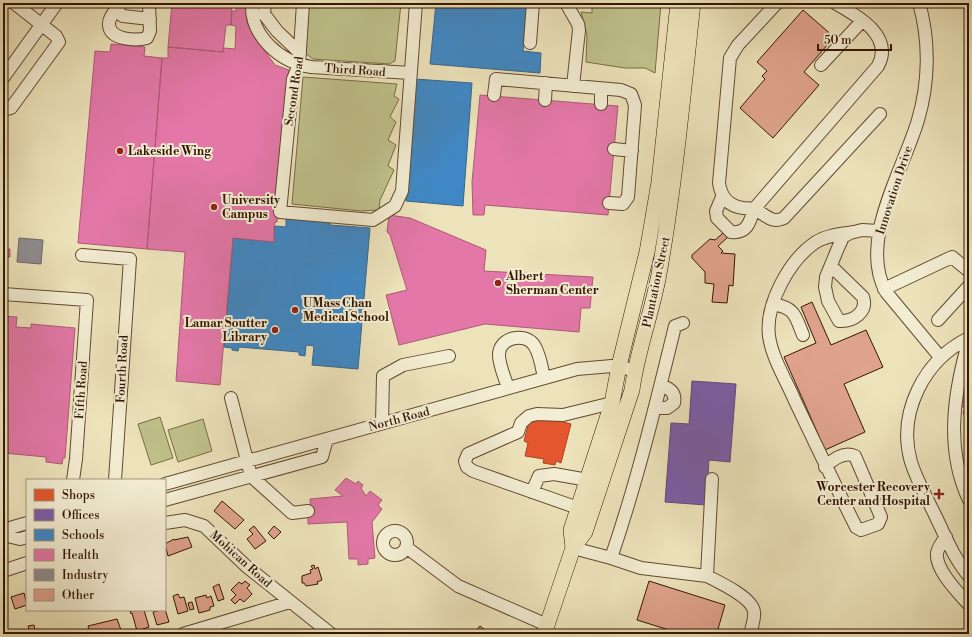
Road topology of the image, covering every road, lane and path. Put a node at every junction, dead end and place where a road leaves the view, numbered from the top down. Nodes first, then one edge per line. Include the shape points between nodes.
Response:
1 (57, 3) edge
2 (149, 3) edge
3 (252, 3) edge
4 (265, 3) edge
5 (303, 3) edge
6 (416, 3) edge
7 (533, 3) edge
8 (566, 3) edge
9 (678, 3) edge
10 (693, 3) edge
11 (777, 3) edge
12 (835, 3) edge
13 (919, 3) edge
14 (19, 5) edge
15 (118, 7) edge
16 (150, 19) junction
17 (862, 20) junction
18 (42, 24) junction
19 (530, 43) dead end
20 (300, 53) junction
21 (299, 65) junction
22 (821, 65) dead end
23 (411, 74) junction
24 (3, 78) edge
25 (546, 84) junction
26 (573, 86) junction
27 (601, 89) junction
28 (494, 95) dead end
29 (545, 100) dead end
30 (601, 104) dead end
31 (5, 112) edge
32 (880, 114) dead end
33 (614, 150) dead end
34 (632, 151) junction
35 (722, 197) junction
36 (609, 203) dead end
37 (754, 209) junction
38 (879, 231) junction
39 (854, 232) junction
40 (82, 255) dead end
41 (831, 266) dead end
42 (969, 271) edge
43 (969, 286) edge
44 (884, 289) junction
45 (3, 294) edge
46 (773, 304) junction
47 (938, 320) dead end
48 (683, 323) dead end
49 (803, 335) dead end
50 (967, 339) edge
51 (450, 356) dead end
52 (940, 357) junction
53 (619, 366) junction
54 (634, 370) junction
55 (544, 378) junction
56 (508, 388) junction
57 (231, 398) dead end
58 (612, 403) junction
59 (382, 423) junction
60 (327, 439) junction
61 (247, 462) junction
62 (825, 467) junction
63 (251, 476) junction
64 (73, 479) edge
65 (115, 479) edge
66 (712, 479) dead end
67 (588, 480) junction
68 (166, 484) edge
69 (532, 492) junction
70 (166, 500) edge
71 (969, 500) edge
72 (578, 508) junction
73 (308, 511) dead end
74 (26, 523) edge
75 (166, 523) edge
76 (3, 530) edge
77 (3, 535) edge
78 (26, 537) edge
79 (946, 537) junction
80 (406, 548) dead end
81 (573, 548) junction
82 (611, 558) junction
83 (26, 563) edge
84 (3, 571) edge
85 (707, 576) junction
86 (969, 576) edge
87 (290, 602) junction
88 (969, 606) edge
89 (545, 629) edge
90 (751, 631) dead end
91 (196, 632) edge
92 (183, 634) edge
93 (331, 634) edge

1 - 18 street
2 - 16 street
3 - 21 street via 252,20 272,49
4 - 20 street via 264,14
5 - 20 street, Second Road
6 - 23 street
7 - 19 street
8 - 26 street via 579,30
9 - 53 main road, Plantation Street via 658,189 644,264
10 - 54 main road, Plantation Street via 669,215 658,277
11 - 35 street via 738,44 730,58 719,183
12 - 17 street
13 - 38 street, Innovation Drive via 924,21 927,53 924,92 918,120
14 - 18 street
15 - 16 street via 123,16
15 - 16 street via 110,18 109,25 111,32 117,37 147,38
17 - 22 street
17 - 37 street via 881,41 881,59 878,66
18 - 24 street
18 - 31 street via 59,42
20 - 21 street, Second Road
21 - 23 street, Third Road
21 - 23 street, Second Road via 293,79 280,212 373,220 395,206 402,191
25 - 26 street
25 - 28 street via 496,79
25 - 29 street
26 - 27 street
27 - 30 street
27 - 34 street via 621,90 633,97 635,105
32 - 37 street via 784,218 773,220
33 - 34 street
34 - 36 street via 628,197 623,204
35 - 37 street via 733,206
35 - 37 street via 716,211 717,218 731,232 741,232 745,229
38 - 39 street
38 - 44 street, Innovation Drive via 876,262
39 - 41 street via 846,235 841,241
39 - 46 street via 828,236 804,252 783,279
40 - 65 street, Fourth Road via 130,259
42 - 44 street via 952,257
43 - 47 street
44 - 52 street, Innovation Drive
45 - 64 street, Fifth Road via 87,300
46 - 49 street via 786,307 793,313
46 - 62 street via 769,319 771,346
48 - 82 street via 675,326 662,386 670,389 674,395 674,403 667,408 656,408 631,502
50 - 52 street
50 - 71 street via 955,397 953,427 958,464
51 - 59 street via 403,365 382,376
52 - 79 street via 916,393 907,434 914,470
53 - 54 street, North Road
53 - 55 street, North Road via 577,369
53 - 58 main road, Plantation Street
54 - 81 main road, Plantation Street via 632,390 585,532
55 - 56 street, North Road
55 - 56 street via 535,346 529,340 513,339 505,342 499,355
56 - 59 street, North Road
57 - 61 street
58 - 67 main road, Plantation Street
58 - 69 street via 563,415 530,416 521,423 518,432 468,454 465,463 469,469
59 - 60 street, North Road
60 - 61 street, North Road
60 - 63 street via 322,457
61 - 63 street
61 - 68 street, North Road
62 - 62 street via 856,527 861,530 878,524 881,517 855,456 850,454 839,457
63 - 70 street
63 - 73 street via 292,512
66 - 85 street
67 - 69 street via 554,474 539,476
67 - 72 main road, Plantation Street
69 - 72 street
72 - 81 main road, Plantation Street via 571,530
74 - 76 street
75 - 87 street, Mohican Road via 185,520 204,526 246,566
77 - 78 street via 20,540
79 - 86 street
79 - 88 street via 938,550 938,563
80 - 89 street via 458,586
81 - 82 street
81 - 89 main road, Plantation Street
82 - 85 street via 641,568
83 - 84 street
85 - 90 street via 745,599 753,607
87 - 91 street
87 - 93 street, Mohican Road
91 - 92 street

